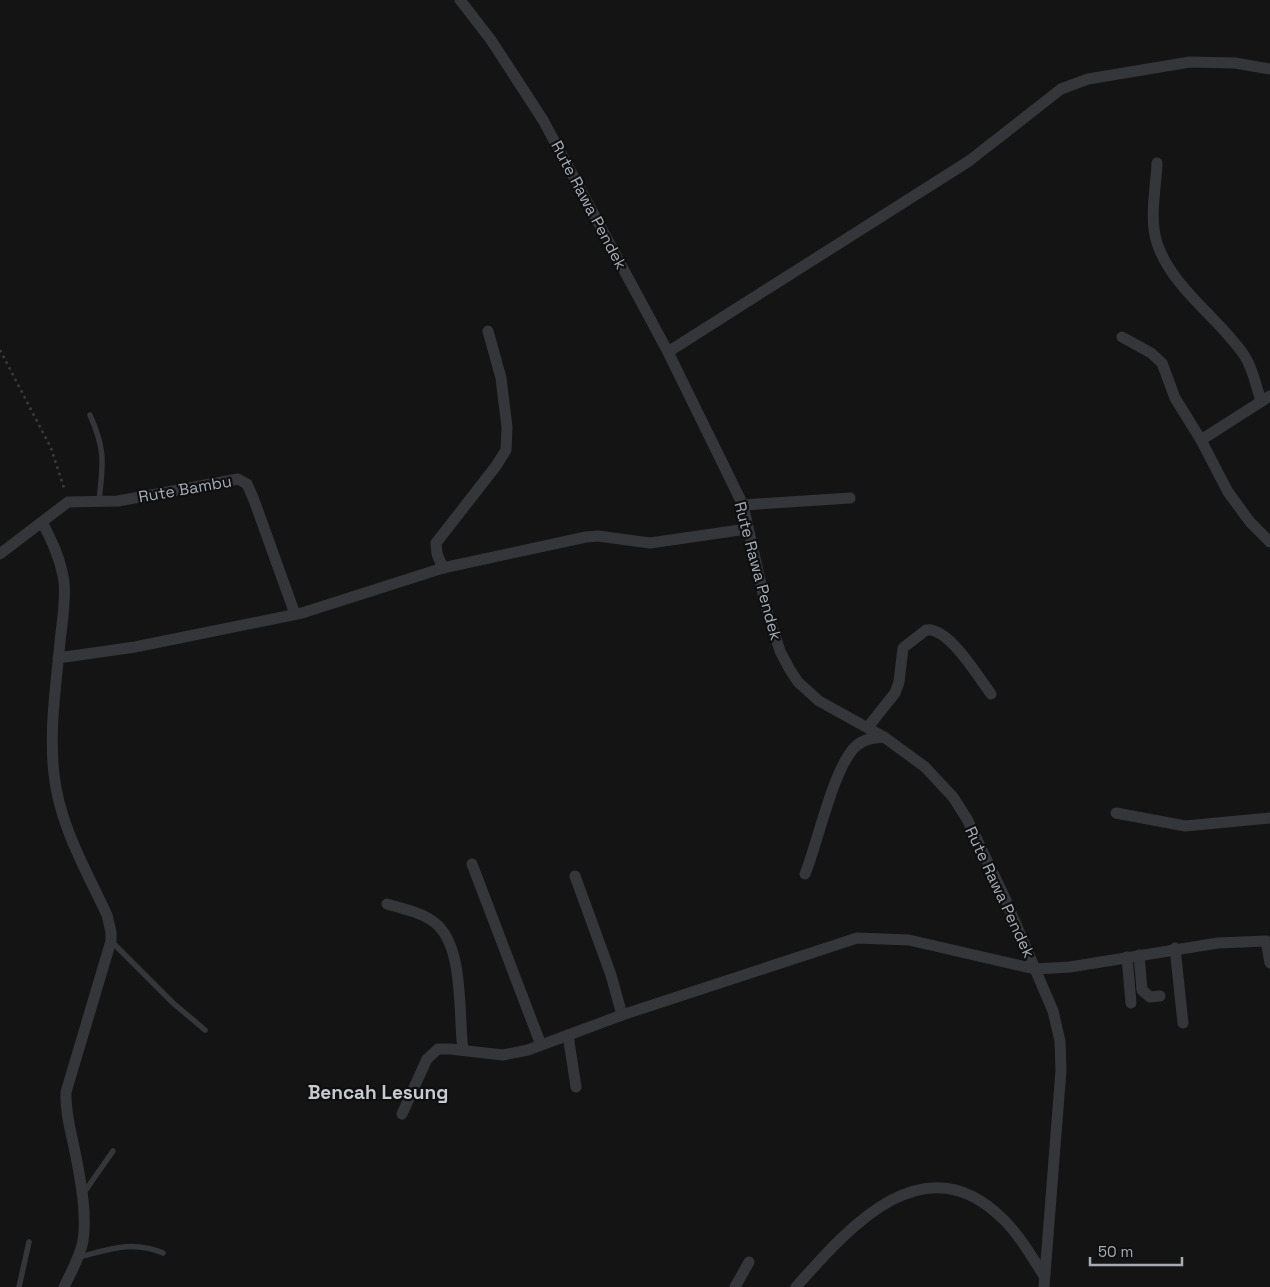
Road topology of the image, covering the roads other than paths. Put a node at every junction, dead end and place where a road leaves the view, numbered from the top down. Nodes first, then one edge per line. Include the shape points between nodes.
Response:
1 (460, 0) edge
2 (1270, 69) edge
3 (1157, 163) dead end
4 (488, 331) dead end
5 (1122, 337) dead end
6 (668, 352) junction
7 (1266, 399) edge
8 (90, 415) dead end
9 (1201, 440) junction
10 (850, 498) dead end
11 (99, 501) junction
12 (742, 505) junction
13 (42, 522) junction
14 (747, 529) junction
15 (1270, 542) edge
16 (0, 554) edge
17 (443, 568) junction
18 (298, 614) junction
19 (58, 658) junction
20 (991, 694) dead end
21 (868, 727) junction
22 (884, 737) junction
23 (1116, 813) dead end
24 (1270, 818) edge
25 (472, 864) dead end
26 (805, 874) dead end
27 (574, 876) dead end
28 (387, 904) dead end
29 (1268, 940) edge
30 (111, 941) junction
31 (1175, 948) junction
32 (1133, 956) junction
33 (1270, 963) edge
34 (1035, 969) junction
35 (1160, 996) dead end
36 (1131, 1003) dead end
37 (622, 1015) junction
38 (1183, 1023) dead end
39 (205, 1030) dead end
40 (568, 1036) junction
41 (541, 1045) junction
42 (463, 1050) junction
43 (576, 1087) dead end
44 (402, 1114) dead end
45 (113, 1151) dead end
46 (81, 1196) junction
47 (29, 1242) dead end
48 (163, 1254) dead end
49 (79, 1257) junction
50 (749, 1262) dead end
51 (1044, 1281) edge
52 (19, 1287) edge
53 (64, 1287) edge
54 (736, 1287) edge
55 (796, 1287) edge

1 - 6 street, Rute Rawa Pendek via 491,40 543,120
2 - 6 street via 1235,63 1190,62 1088,79 1061,89 969,161
3 - 7 street via 1154,227 1162,256 1245,357
4 - 17 street via 501,378 507,446 496,466 436,543 436,554
5 - 9 street via 1162,363 1175,398
6 - 12 street, Rute Rawa Pendek
7 - 9 street
8 - 11 lane via 102,448
9 - 15 street via 1240,510
10 - 12 street
11 - 13 street, Rute Bambu via 68,502
11 - 18 street, Rute Bambu via 118,501 238,479 244,481 252,494
12 - 14 street, Rute Rawa Pendek
13 - 16 street
13 - 19 street via 58,554 64,581
14 - 17 street via 650,543 586,537
14 - 21 street, Rute Rawa Pendek via 780,651 790,670 819,701
17 - 18 street
18 - 19 street via 135,647
19 - 30 street via 52,739 56,791 65,823 107,915
20 - 21 street via 948,638 926,630 903,648 895,693
21 - 22 street, Rute Rawa Pendek
22 - 26 street via 861,742 850,754 833,789
22 - 34 street, Rute Rawa Pendek via 925,767 953,797 977,839
23 - 24 street via 1185,826
25 - 41 street
27 - 37 street
28 - 42 street via 424,916 443,931 454,957
29 - 31 street
29 - 33 street
30 - 39 lane
30 - 46 street via 66,1092 66,1110 77,1158
31 - 32 street
31 - 38 street
32 - 34 street via 1070,967
32 - 35 street via 1142,990 1150,997
32 - 36 street
34 - 37 street via 909,940 857,938
34 - 51 street, Rute Rawa Pendek via 1053,1010 1061,1056
37 - 40 street
40 - 41 street
40 - 43 street
41 - 42 street via 503,1055
42 - 44 street via 441,1049 431,1055
45 - 46 lane
46 - 49 street via 83,1240
47 - 52 lane
48 - 49 lane via 150,1248 126,1245
49 - 53 street
50 - 54 street
51 - 55 street via 1016,1233 990,1207 951,1188 932,1186 876,1210 843,1236

